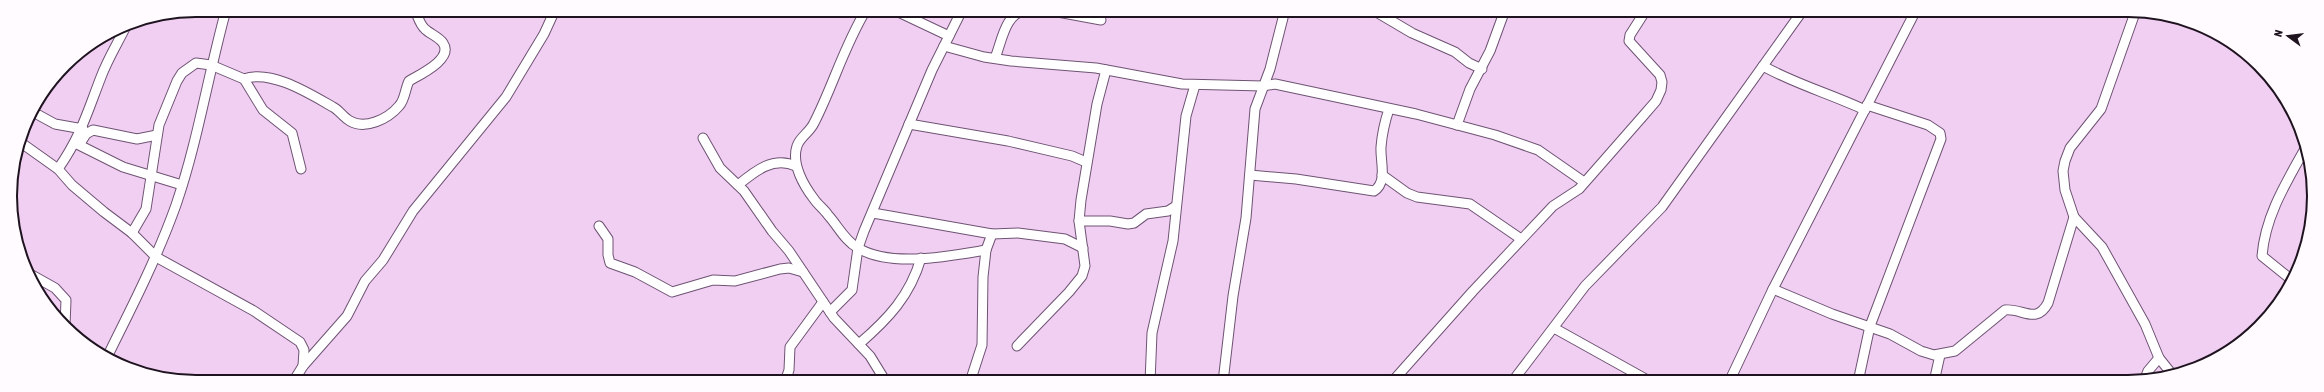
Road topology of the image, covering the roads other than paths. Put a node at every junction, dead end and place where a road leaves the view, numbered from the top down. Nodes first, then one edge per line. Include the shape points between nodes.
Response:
1 (224, 17) edge
2 (418, 17) edge
3 (552, 17) edge
4 (862, 17) edge
5 (909, 17) edge
6 (958, 17) edge
7 (1012, 17) edge
8 (1085, 17) edge
9 (1283, 17) edge
10 (1385, 17) edge
11 (1502, 17) edge
12 (1642, 17) edge
13 (1798, 17) edge
14 (1912, 17) edge
15 (2134, 17) edge
16 (1101, 20) dead end
17 (123, 33) edge
18 (949, 36) junction
19 (944, 46) junction
20 (994, 58) junction
21 (211, 65) junction
22 (1763, 66) junction
23 (1482, 69) junction
24 (1106, 70) junction
25 (244, 79) junction
26 (1195, 85) junction
27 (1263, 86) junction
28 (1866, 107) junction
29 (1389, 109) junction
30 (36, 114) edge
31 (909, 124) junction
32 (1457, 125) junction
33 (83, 128) junction
34 (157, 135) junction
35 (703, 138) dead end
36 (77, 144) junction
37 (24, 145) edge
38 (1090, 145) junction
39 (2302, 154) edge
40 (1072, 156) junction
41 (1086, 162) junction
42 (796, 166) junction
43 (58, 169) junction
44 (301, 169) dead end
45 (1250, 175) junction
46 (1382, 175) junction
47 (152, 177) junction
48 (1584, 182) junction
49 (182, 185) junction
50 (738, 185) junction
51 (1176, 206) junction
52 (872, 212) junction
53 (2074, 217) junction
54 (1080, 225) junction
55 (599, 226) dead end
56 (132, 233) junction
57 (992, 234) junction
58 (1521, 239) junction
59 (1071, 240) junction
60 (858, 248) junction
61 (1083, 248) junction
62 (986, 250) junction
63 (156, 258) junction
64 (921, 258) junction
65 (803, 272) junction
66 (2288, 277) edge
67 (36, 278) edge
68 (1773, 289) junction
69 (823, 302) junction
70 (830, 312) junction
71 (65, 319) edge
72 (1870, 326) junction
73 (1554, 328) junction
74 (859, 344) junction
75 (1017, 346) dead end
76 (108, 352) edge
77 (1940, 355) junction
78 (2160, 358) junction
79 (303, 366) junction
80 (2170, 370) edge
81 (2147, 374) edge
82 (297, 375) edge
83 (787, 375) edge
84 (882, 375) edge
85 (972, 375) edge
86 (1150, 375) edge
87 (1224, 375) edge
88 (1398, 375) edge
89 (1517, 375) edge
90 (1638, 375) edge
91 (1732, 375) edge
92 (1860, 375) edge
93 (1936, 375) edge

1 - 21 street
2 - 25 street via 424,29 442,42 444,54 427,71 409,81 400,106 381,119 364,125 355,123 335,108 276,79 259,76
3 - 79 street via 506,97 413,211 383,260 365,281 346,316
4 - 42 street via 852,34 815,122 796,147
5 - 18 street
6 - 18 street
7 - 20 street
8 - 16 street
9 - 27 street
10 - 23 street
11 - 23 street
12 - 48 street via 1629,41 1660,75 1661,90 1656,101
13 - 22 street
14 - 28 street
15 - 53 street via 2101,109 2070,148 2065,161 2065,190
17 - 33 street via 102,76
18 - 19 street
19 - 20 street
19 - 31 street
20 - 24 street
21 - 25 street
21 - 34 street via 196,63 182,73
21 - 49 street via 193,148
22 - 28 street via 1787,79
22 - 73 street via 1662,207 1584,286
23 - 32 street via 1470,89
24 - 26 street
24 - 38 street
25 - 44 street via 263,110 292,133
26 - 27 street
26 - 51 street via 1186,116
27 - 29 street via 1275,84
27 - 45 street via 1255,109
28 - 68 street
28 - 72 street via 1928,125 1940,133 1941,139
29 - 32 street
29 - 46 street via 1381,147
30 - 33 street via 55,124
31 - 40 street via 1008,141
31 - 52 street
32 - 48 street via 1538,150
33 - 36 street
34 - 36 street via 137,139 93,130
34 - 47 street
35 - 50 street via 720,168
36 - 43 street
36 - 47 street via 123,167
37 - 43 street
38 - 40 street
38 - 41 street
39 - 66 street via 2278,198 2263,237 2262,256
40 - 41 street
41 - 54 street
42 - 50 street via 788,162 764,166
42 - 60 street via 806,188 817,203 845,237
43 - 56 street via 72,185
45 - 46 street via 1374,191 1379,188
45 - 87 street
46 - 58 street via 1417,198 1470,204
47 - 49 street
47 - 56 street via 146,209
48 - 58 street via 1579,189 1553,206
49 - 63 street
50 - 65 street
51 - 54 street via 1168,212 1146,214 1134,223 1110,221
51 - 86 street via 1173,241 1152,333
52 - 57 street
52 - 60 street
53 - 77 street via 2044,311 2037,314 2005,310 1955,351
53 - 78 street via 2102,246 2146,324
54 - 59 street
54 - 61 street
55 - 65 street via 608,239 610,263 635,272 672,292 713,280 735,281 780,269 789,268
56 - 63 street
57 - 59 street via 1018,233
57 - 62 street
58 - 88 street
59 - 61 street
60 - 64 street via 888,258
60 - 70 street via 852,290
61 - 75 street via 1085,266 1082,276
62 - 64 street
62 - 85 street via 982,299 984,327 982,345
63 - 76 street
63 - 79 street via 254,311 300,342 304,350
64 - 74 street via 902,300 885,322
65 - 69 street
67 - 71 street via 55,288 66,300
68 - 72 street via 1832,314
68 - 91 street
69 - 70 street
69 - 83 street via 790,346
70 - 74 street
72 - 77 street via 1921,351
72 - 92 street
73 - 89 street
73 - 90 street
74 - 84 street
77 - 93 street
78 - 80 street
78 - 81 street
79 - 82 street

